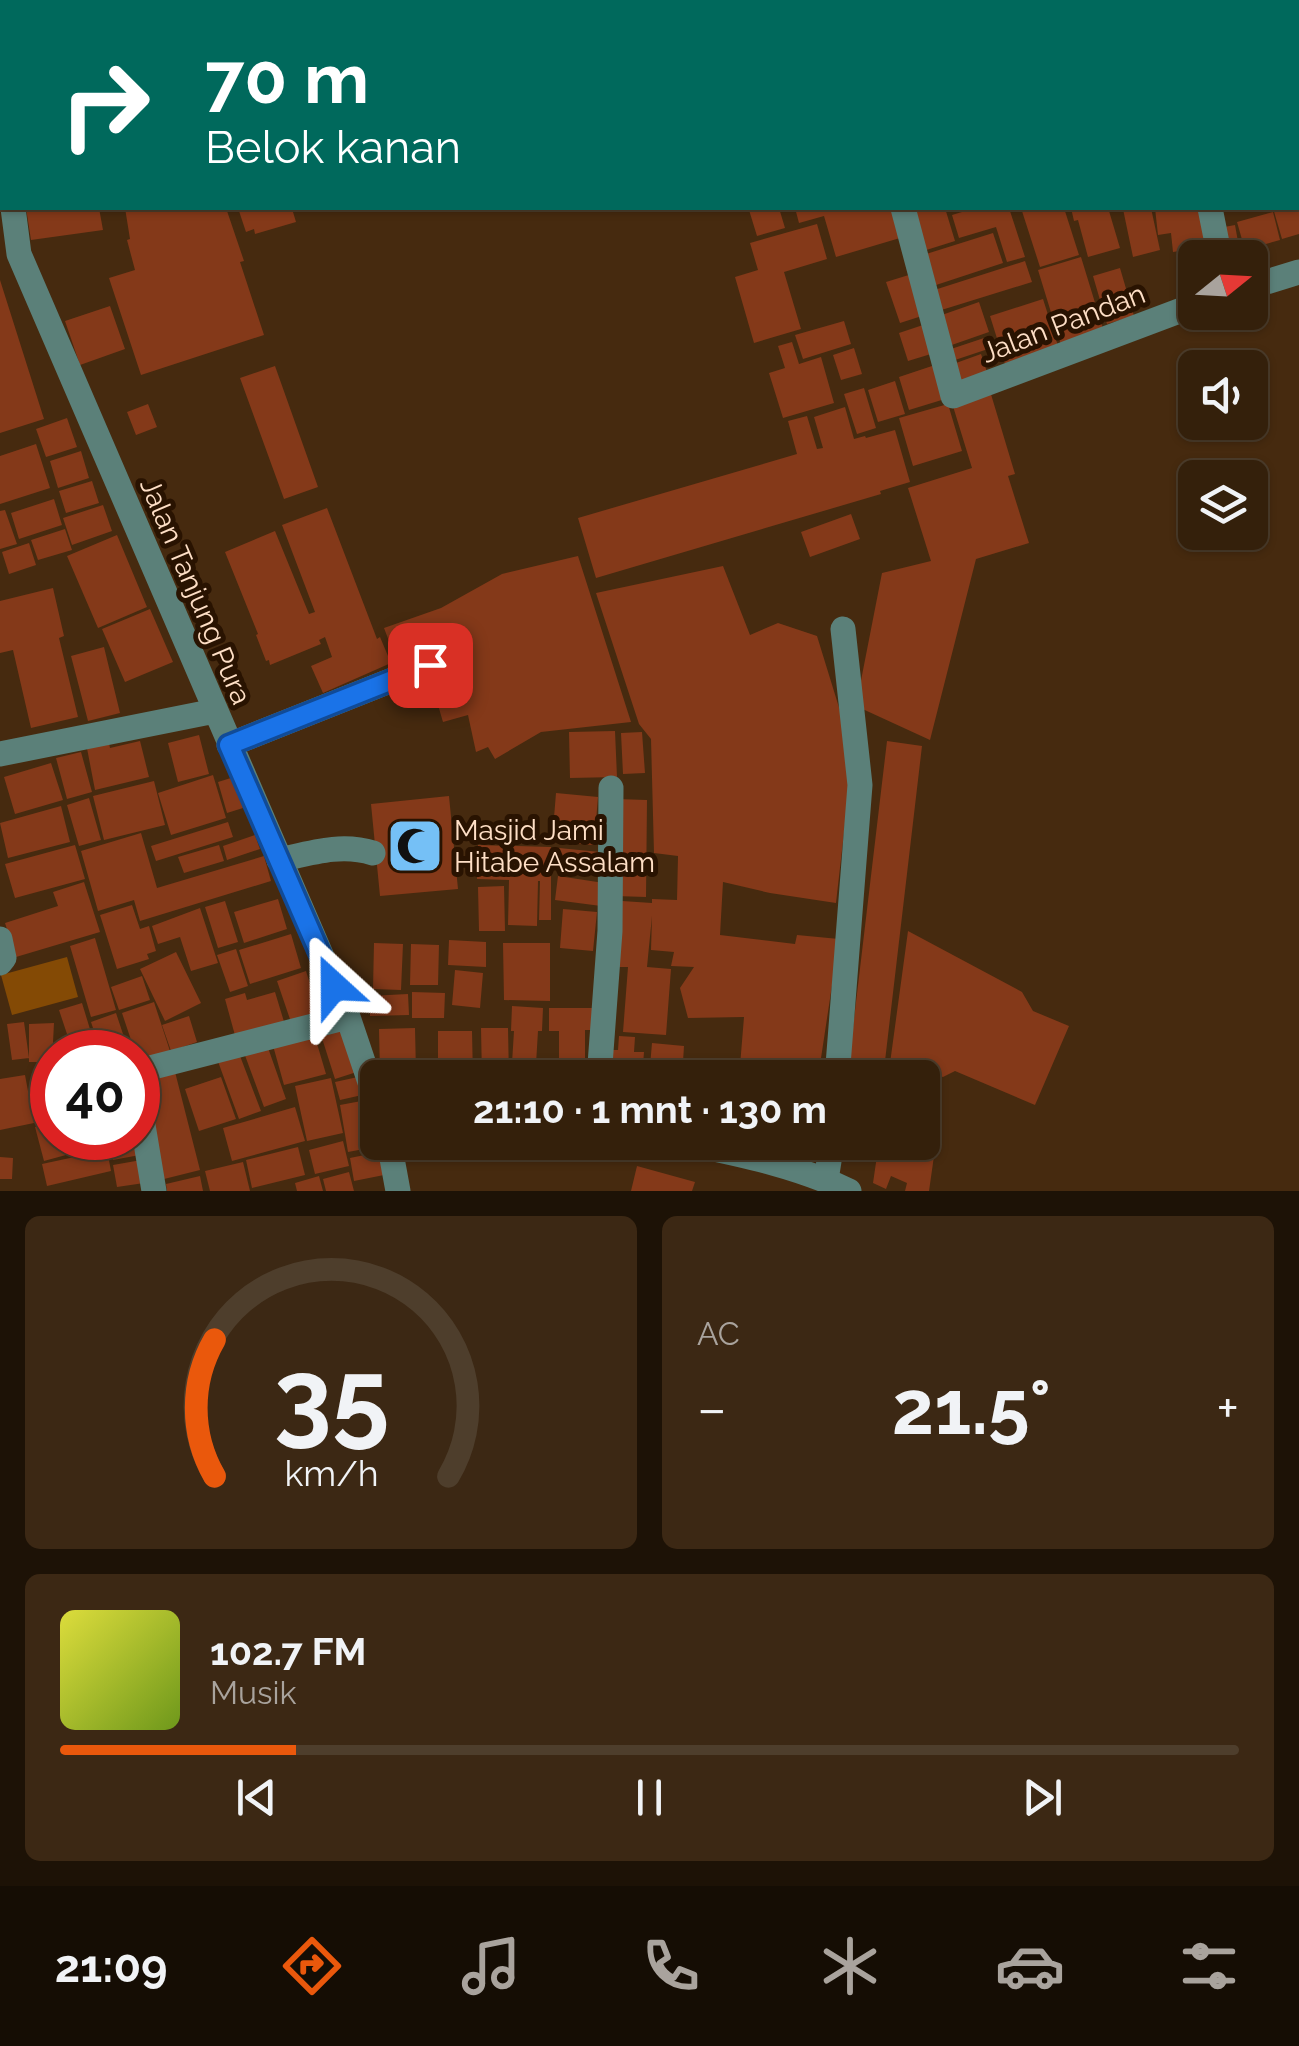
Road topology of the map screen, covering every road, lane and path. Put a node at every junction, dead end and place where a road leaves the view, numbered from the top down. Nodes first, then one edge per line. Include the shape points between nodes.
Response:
1 (13, 210) edge
2 (904, 210) edge
3 (1210, 210) edge
4 (1216, 240) edge
5 (1299, 272) edge
6 (1268, 281) edge
7 (1178, 312) edge
8 (843, 629) dead end
9 (430, 665) dead end
10 (214, 711) junction
11 (229, 745) junction
12 (0, 754) edge
13 (611, 788) dead end
14 (373, 853) dead end
15 (279, 860) junction
16 (0, 939) edge
17 (0, 963) edge
18 (348, 1017) junction
19 (362, 1060) edge
20 (600, 1060) edge
21 (838, 1060) edge
22 (160, 1065) edge
23 (149, 1160) edge
24 (392, 1160) edge
25 (764, 1160) edge
26 (834, 1160) edge
27 (838, 1186) edge
28 (154, 1191) edge
29 (398, 1191) edge

1 - 10 street, Jalan Tanjung Pura via 19,254
2 - 7 street, Jalan Pandan via 952,396
3 - 4 street
5 - 6 street
8 - 21 street via 860,785
9 - 11 street
10 - 11 street, Jalan Tanjung Pura
10 - 12 street
11 - 15 street, Jalan Tanjung Pura
13 - 20 street
14 - 15 street via 338,848
15 - 18 street, Jalan Tanjung Pura
16 - 17 street
18 - 19 street, Jalan Tanjung Pura
18 - 22 street
23 - 28 street
24 - 29 street
25 - 27 street
26 - 27 street

